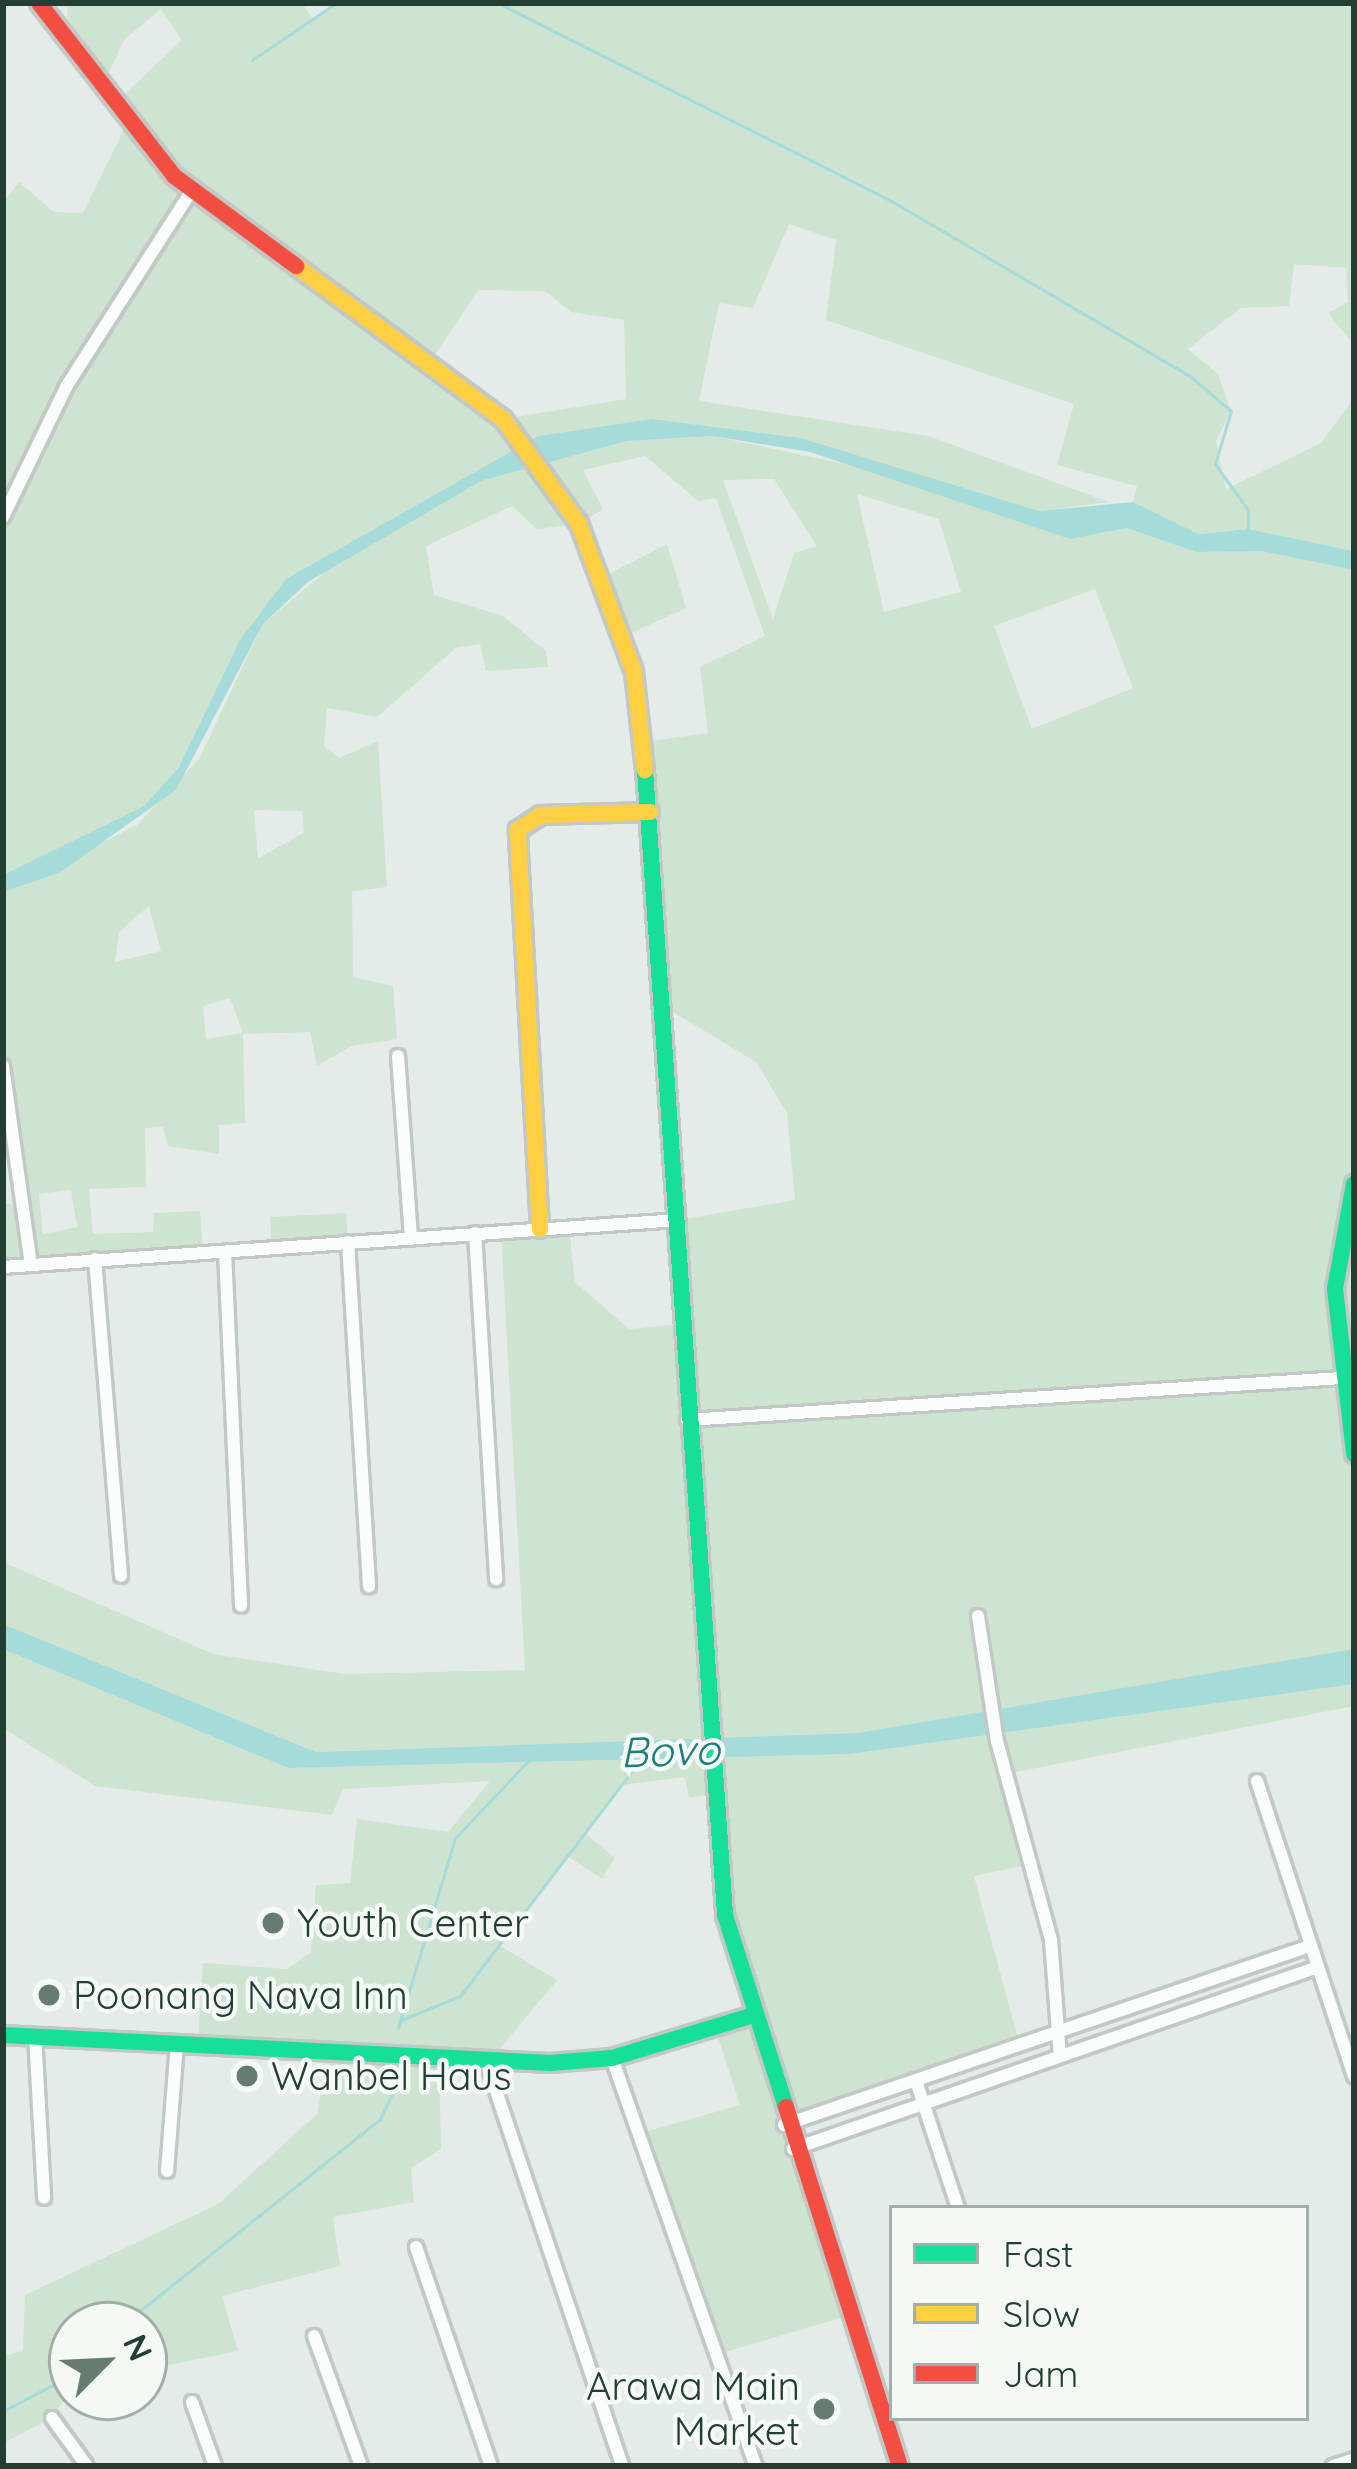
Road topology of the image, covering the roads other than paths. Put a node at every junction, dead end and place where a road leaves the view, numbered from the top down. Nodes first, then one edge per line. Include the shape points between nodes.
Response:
1 (39, 3) edge
2 (193, 190) junction
3 (3, 518) edge
4 (650, 812) junction
5 (398, 1056) dead end
6 (3, 1066) edge
7 (1354, 1184) edge
8 (678, 1220) junction
9 (540, 1229) junction
10 (475, 1233) junction
11 (411, 1238) junction
12 (349, 1242) junction
13 (224, 1252) junction
14 (95, 1259) junction
15 (31, 1264) junction
16 (3, 1267) edge
17 (1341, 1378) junction
18 (686, 1420) junction
19 (1354, 1454) edge
20 (121, 1576) dead end
21 (496, 1580) dead end
22 (369, 1586) dead end
23 (241, 1606) dead end
24 (977, 1616) dead end
25 (1257, 1781) dead end
26 (1307, 1947) junction
27 (1315, 1968) junction
28 (750, 2016) junction
29 (1054, 2034) junction
30 (3, 2035) edge
31 (35, 2035) junction
32 (177, 2043) junction
33 (1060, 2056) junction
34 (612, 2058) junction
35 (487, 2065) junction
36 (1354, 2076) edge
37 (916, 2081) junction
38 (923, 2104) junction
39 (783, 2126) junction
40 (791, 2149) junction
41 (167, 2170) dead end
42 (44, 2198) dead end
43 (957, 2205) edge
44 (416, 2247) dead end
45 (314, 2336) dead end
46 (192, 2402) dead end
47 (54, 2421) edge
48 (1354, 2459) edge
49 (87, 2466) edge
50 (215, 2466) edge
51 (361, 2466) edge
52 (490, 2466) edge
53 (622, 2466) edge
54 (756, 2466) edge
55 (900, 2466) edge
56 (1333, 2466) edge

1 - 2 street via 126,125
2 - 3 street via 66,387
2 - 4 street via 406,339 519,436 548,473 603,577 634,672
4 - 8 street
4 - 9 street via 541,815 518,830
5 - 11 street
6 - 15 street
7 - 17 street via 1335,1289
8 - 9 street
8 - 18 street
9 - 10 street
10 - 11 street
10 - 21 street
11 - 12 street
12 - 13 street
12 - 22 street
13 - 14 street
13 - 23 street
14 - 15 street
14 - 20 street
15 - 16 street
17 - 18 street
17 - 19 street
18 - 28 street via 724,1915
24 - 29 street via 997,1741 1051,1940
25 - 26 street
26 - 27 street
26 - 29 street
27 - 33 street
27 - 36 street
28 - 34 street
28 - 39 street
29 - 33 street
29 - 37 street
30 - 31 street
31 - 32 street
31 - 42 street
32 - 35 street
32 - 41 street
33 - 38 street
34 - 35 street
34 - 54 street
35 - 53 street
37 - 38 street
37 - 39 street
38 - 40 street
38 - 43 street
39 - 40 street
40 - 55 street
44 - 52 street
45 - 51 street
46 - 50 street
47 - 49 street
48 - 56 street

